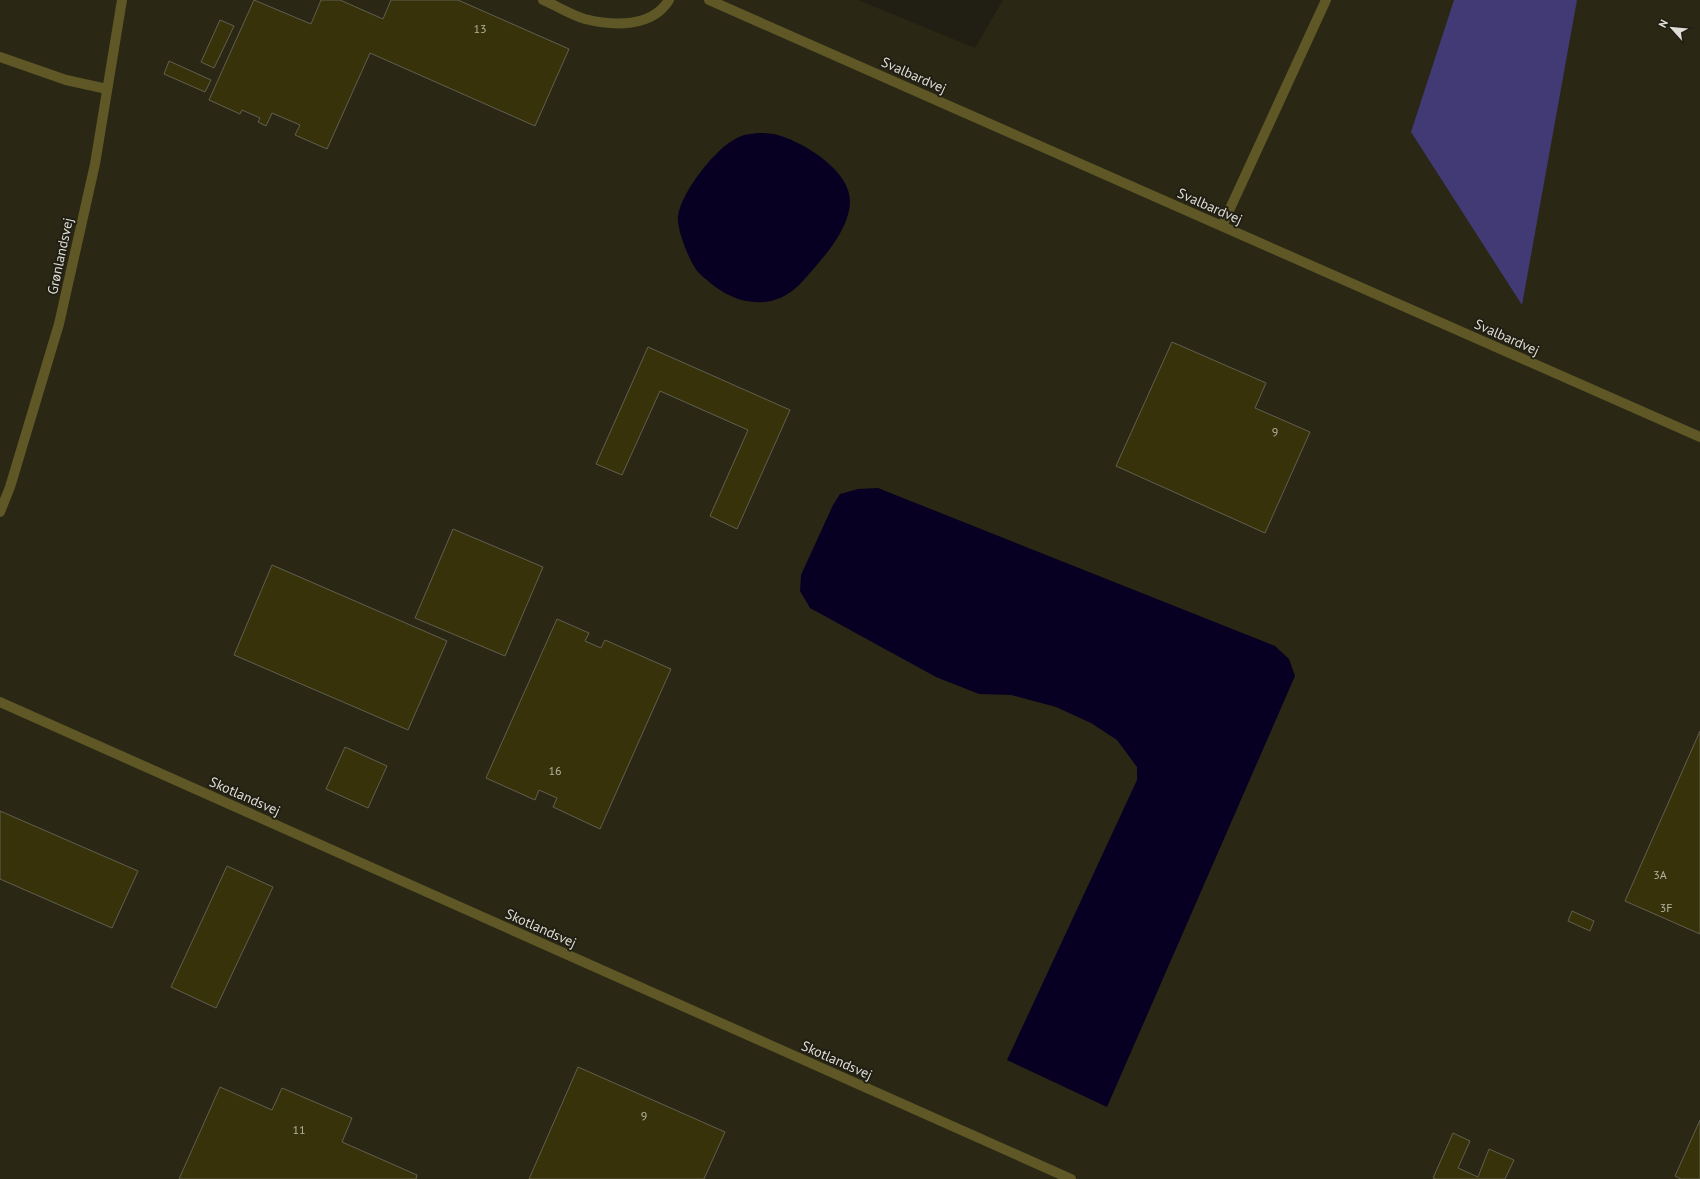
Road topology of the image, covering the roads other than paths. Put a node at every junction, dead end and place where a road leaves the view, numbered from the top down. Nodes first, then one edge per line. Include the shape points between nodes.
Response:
1 (122, 0) edge
2 (543, 0) edge
3 (669, 0) edge
4 (709, 0) edge
5 (1326, 0) edge
6 (0, 57) edge
7 (107, 89) junction
8 (1222, 226) junction
9 (1700, 437) edge
10 (0, 512) edge
11 (0, 702) edge
12 (1072, 1179) edge

1 - 7 street, Grønlandsvej
2 - 3 street via 584,18 611,24 627,24 649,18
4 - 8 street, Svalbardvej
5 - 8 street
6 - 7 street via 66,80
7 - 10 street, Grønlandsvej via 95,164 59,324 10,488
8 - 9 street, Svalbardvej
11 - 12 street, Skotlandsvej

